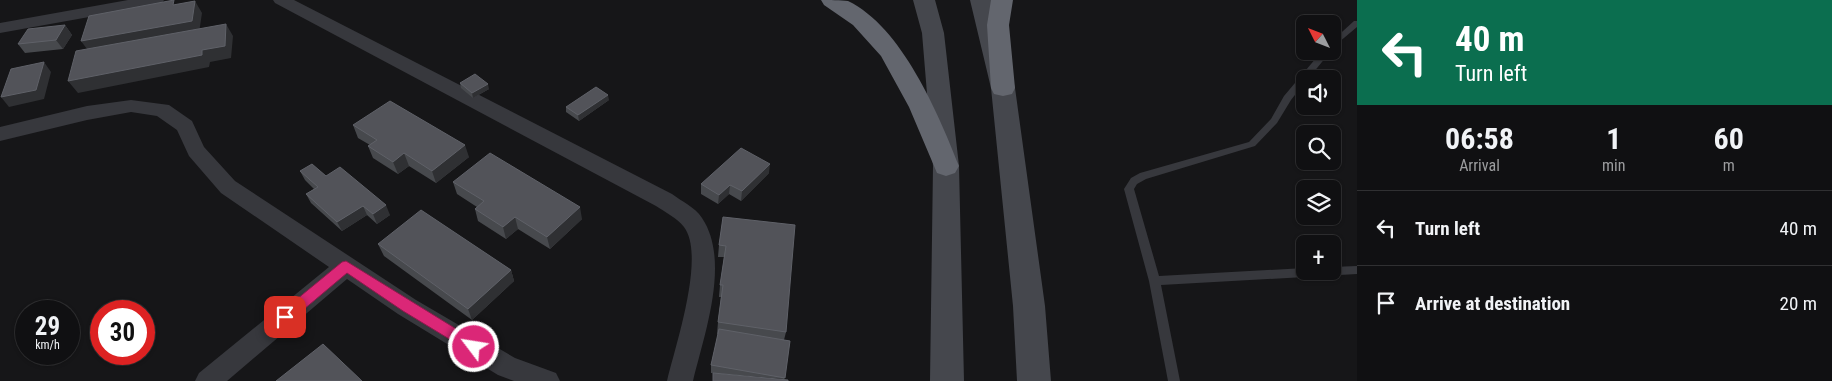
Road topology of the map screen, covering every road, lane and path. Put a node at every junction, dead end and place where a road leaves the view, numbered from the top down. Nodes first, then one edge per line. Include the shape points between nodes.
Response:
1 (156, 0) edge
2 (281, 0) edge
3 (832, 0) edge
4 (924, 0) edge
5 (981, 0) edge
6 (1002, 0) edge
7 (1357, 23) edge
8 (0, 28) edge
9 (1341, 38) edge
10 (1319, 60) edge
11 (1003, 88) junction
12 (0, 134) edge
13 (946, 166) junction
14 (346, 266) junction
15 (1357, 270) edge
16 (1155, 281) junction
17 (208, 381) edge
18 (547, 381) edge
19 (680, 381) edge
20 (947, 381) edge
21 (1034, 381) edge
22 (1174, 381) edge

1 - 8 street
2 - 19 street via 664,200 694,224 704,247 703,282
3 - 13 highway via 861,20 889,52 928,118
4 - 13 main road via 933,33
5 - 11 main road
6 - 11 highway via 998,25
7 - 9 lane
10 - 16 lane via 1287,98 1274,121 1252,144 1134,181 1129,189
11 - 21 main road via 1026,277
12 - 14 street via 132,106 162,110 184,126 196,151 228,187
13 - 20 main road
14 - 17 street
14 - 18 street via 507,367
15 - 16 lane
16 - 22 lane

